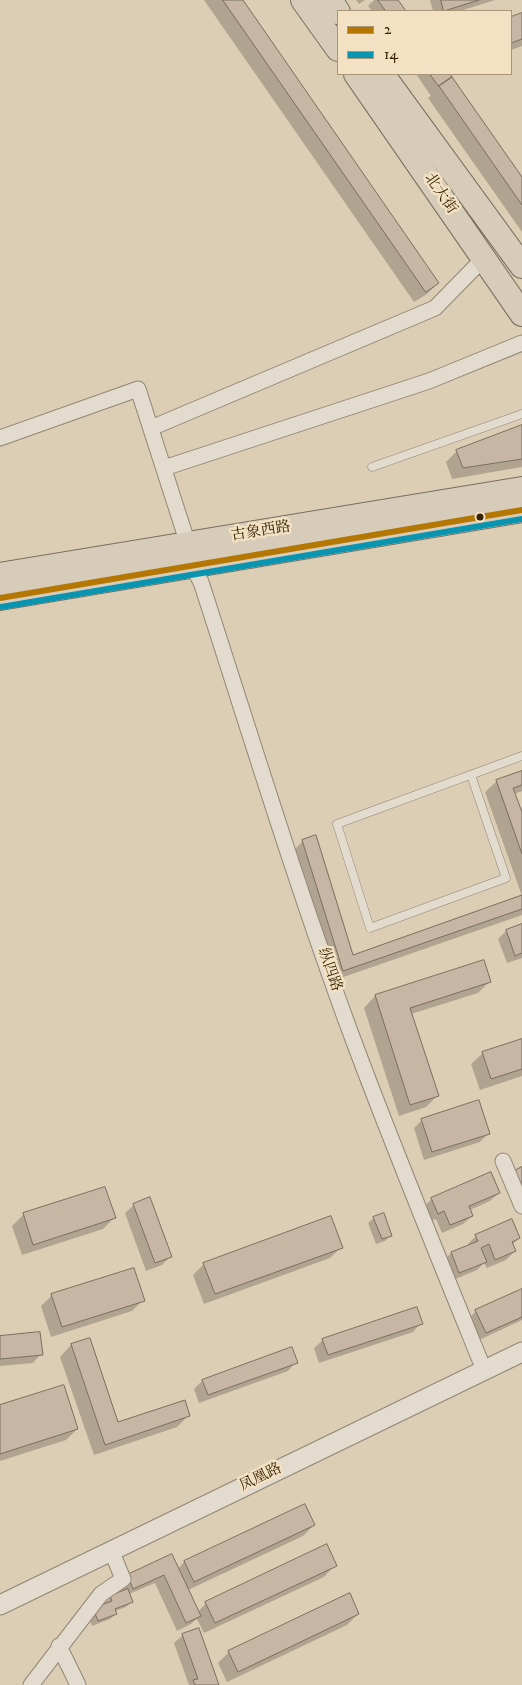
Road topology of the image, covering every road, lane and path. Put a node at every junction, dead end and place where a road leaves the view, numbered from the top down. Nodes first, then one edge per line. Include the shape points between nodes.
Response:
1 (303, 0) edge
2 (330, 0) edge
3 (337, 10) edge
4 (337, 48) edge
5 (357, 75) edge
6 (383, 75) edge
7 (484, 258) junction
8 (522, 266) edge
9 (522, 314) edge
10 (522, 343) edge
11 (522, 414) edge
12 (151, 428) junction
13 (0, 438) edge
14 (372, 467) dead end
15 (164, 468) junction
16 (522, 489) edge
17 (522, 510) edge
18 (188, 544) junction
19 (217, 562) junction
20 (186, 568) junction
21 (0, 575) edge
22 (0, 598) edge
23 (522, 756) edge
24 (471, 775) junction
25 (503, 1161) dead end
26 (522, 1206) edge
27 (522, 1340) edge
28 (522, 1352) edge
29 (485, 1364) junction
30 (111, 1550) junction
31 (0, 1592) edge
32 (0, 1604) edge
33 (60, 1646) junction
34 (31, 1685) edge
35 (78, 1685) edge

1 - 4 main road
2 - 3 main road
5 - 7 main road, 北大街
6 - 8 main road, 北大街
7 - 9 main road, 北大街
7 - 12 street via 435,308
10 - 15 street via 429,382
11 - 14 lane
12 - 13 street via 138,389
12 - 15 street
15 - 18 street
16 - 18 main road, 古象西路
17 - 19 main road, 古象西路
18 - 21 main road, 古象西路
19 - 20 main road, 古象西路
19 - 29 street, 纵四路 via 209,570 208,581 320,923
20 - 22 main road, 古象西路
20 - 29 street, 纵四路 via 192,570 201,582 348,1025 433,1245
23 - 24 lane
24 - 24 lane via 337,824 370,928 506,878
25 - 26 street
27 - 29 street, 凤凰路
28 - 29 street, 凤凰路
29 - 30 street, 凤凰路
29 - 31 street, 凤凰路
30 - 32 street, 凤凰路
30 - 33 street via 124,1580 101,1594
33 - 34 street
33 - 35 street

